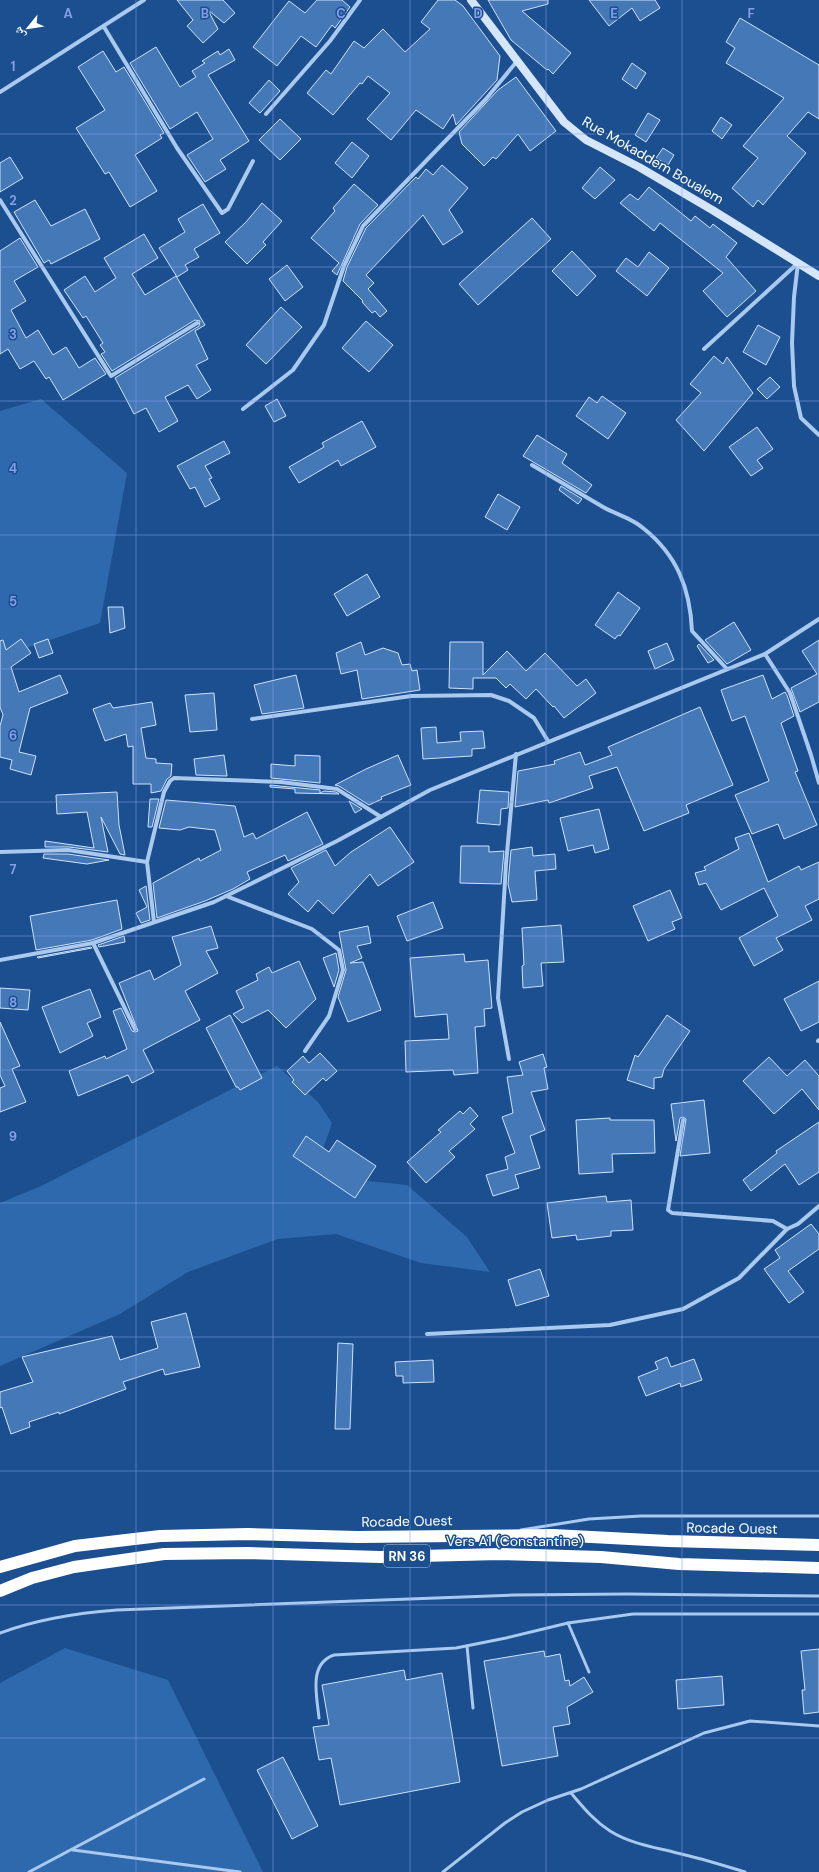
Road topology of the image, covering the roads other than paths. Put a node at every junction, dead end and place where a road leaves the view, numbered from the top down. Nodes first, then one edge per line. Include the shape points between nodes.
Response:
1 (144, 0) edge
2 (360, 0) edge
3 (471, 0) edge
4 (104, 27) junction
5 (518, 60) junction
6 (0, 92) edge
7 (266, 114) dead end
8 (253, 161) dead end
9 (0, 200) edge
10 (798, 263) junction
11 (819, 276) edge
12 (197, 323) dead end
13 (704, 349) dead end
14 (243, 409) dead end
15 (819, 435) edge
16 (532, 464) dead end
17 (819, 619) edge
18 (765, 654) junction
19 (727, 669) junction
20 (252, 719) dead end
21 (548, 741) junction
22 (516, 754) junction
23 (819, 784) edge
24 (381, 817) junction
25 (0, 852) edge
26 (147, 862) junction
27 (226, 896) junction
28 (154, 922) junction
29 (93, 943) junction
30 (0, 960) edge
31 (135, 1029) dead end
32 (305, 1051) dead end
33 (509, 1059) dead end
34 (683, 1120) dead end
35 (819, 1206) edge
36 (787, 1229) junction
37 (427, 1334) dead end
38 (819, 1516) edge
39 (490, 1535) junction
40 (819, 1545) edge
41 (0, 1568) edge
42 (819, 1568) edge
43 (0, 1591) edge
44 (819, 1596) edge
45 (819, 1614) edge
46 (568, 1623) junction
47 (0, 1633) edge
48 (467, 1646) junction
49 (589, 1672) dead end
50 (473, 1708) dead end
51 (319, 1718) dead end
52 (819, 1726) edge
53 (204, 1779) dead end
54 (571, 1793) junction
55 (73, 1850) junction
56 (29, 1872) edge
57 (240, 1872) edge
58 (443, 1872) edge
59 (745, 1872) edge

1 - 4 street
2 - 7 street via 330,41
3 - 5 street, Rue Mokaddem Boualem
4 - 6 street
4 - 8 street via 178,148 222,213 228,209
5 - 10 street, Rue Mokaddem Boualem via 564,122 586,140 638,167
5 - 14 street via 486,99 364,226 344,266 324,325 293,370
9 - 12 street via 111,376
10 - 11 street, Rue Mokaddem Boualem
10 - 13 street
10 - 15 street via 792,343 794,386 801,418
16 - 19 street via 604,508 642,527 665,549 681,572 691,608 692,630
17 - 18 street
18 - 19 street
18 - 23 street via 790,693
19 - 21 street
20 - 21 street via 411,696 491,694 509,701 534,718
21 - 22 street
22 - 24 street via 430,790
22 - 33 street via 498,998
24 - 26 street via 337,788 281,782 174,778 164,792
24 - 27 street
25 - 26 street via 68,850
26 - 28 street
27 - 28 street
27 - 32 street via 312,929 339,950 343,970 329,1016
28 - 29 street
29 - 30 street
29 - 31 street
34 - 36 street via 668,1210 672,1213 773,1221
35 - 36 street via 798,1224
36 - 37 street via 739,1278 683,1309 610,1325
38 - 39 lane via 619,1517 589,1519
39 - 40 highway, Rocade Ouest via 553,1534 668,1541
39 - 41 highway, Rocade Ouest via 160,1536 75,1546
42 - 43 highway, Vers A1 (Constantine) / RN 36 via 679,1564 601,1557 500,1554 380,1557 248,1553 164,1554 74,1567 32,1578
44 - 47 lane via 521,1594 117,1610 38,1621
45 - 46 lane via 633,1614
46 - 48 lane
46 - 49 lane
48 - 50 lane
48 - 51 lane via 328,1657 317,1672
52 - 54 lane via 750,1721 720,1728 689,1739
53 - 55 lane
54 - 58 lane via 535,1805 510,1819
54 - 59 lane via 588,1814 623,1838
55 - 56 lane
55 - 57 lane

